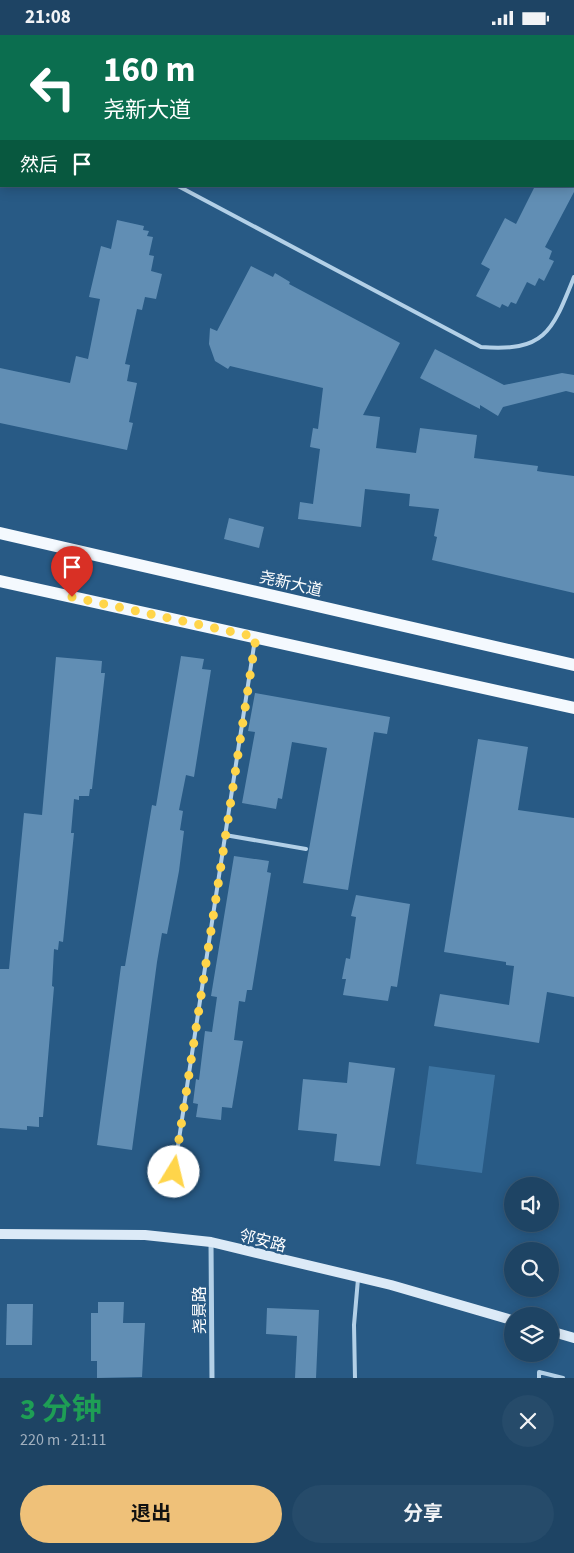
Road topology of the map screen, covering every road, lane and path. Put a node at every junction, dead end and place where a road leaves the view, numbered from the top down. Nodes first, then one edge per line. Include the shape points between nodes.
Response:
1 (180, 187) edge
2 (574, 277) edge
3 (0, 533) edge
4 (0, 581) edge
5 (256, 637) junction
6 (574, 665) edge
7 (574, 708) edge
8 (225, 835) junction
9 (306, 849) dead end
10 (174, 1172) dead end
11 (0, 1234) edge
12 (211, 1243) junction
13 (358, 1279) junction
14 (504, 1318) edge
15 (559, 1333) edge
16 (574, 1337) edge
17 (212, 1378) edge
18 (355, 1378) edge
19 (539, 1378) edge
20 (563, 1378) edge

1 - 2 lane via 480,347 533,344 557,319
3 - 6 main road, 尧新大道
4 - 5 main road
5 - 7 main road
5 - 8 lane
8 - 9 lane
8 - 10 lane
11 - 12 street, 邻安路 via 145,1235
12 - 13 street, 邻安路
12 - 17 street, 尧景路
13 - 14 street, 邻安路 via 391,1285
13 - 18 lane via 354,1325
15 - 16 street
19 - 20 lane via 539,1372

